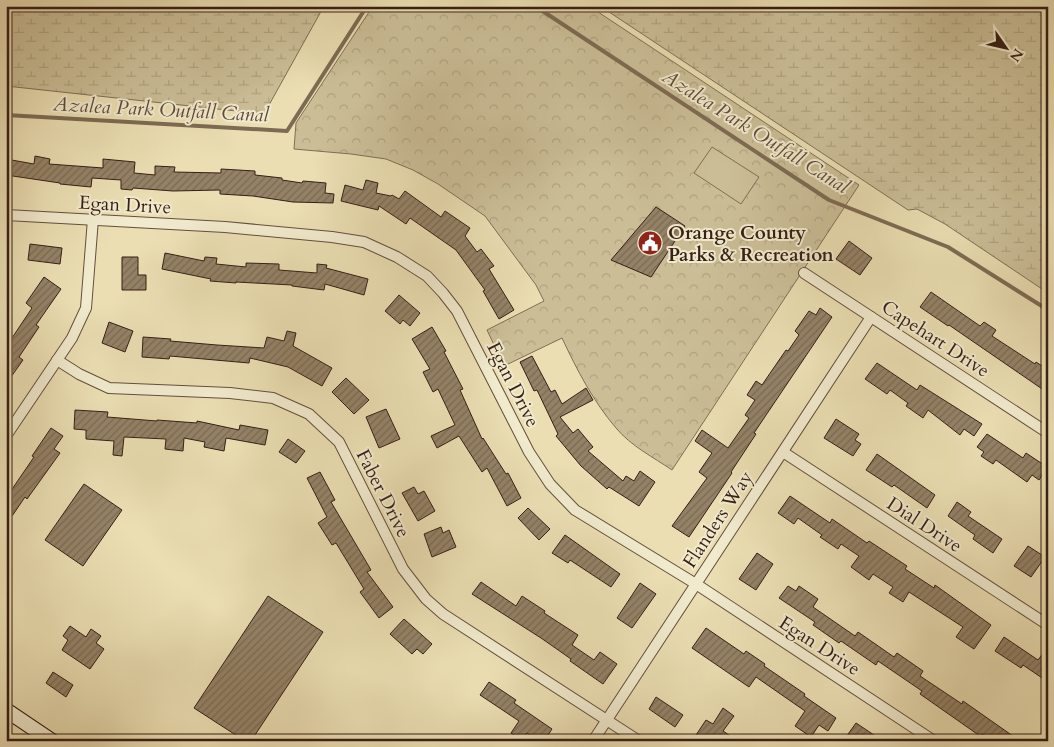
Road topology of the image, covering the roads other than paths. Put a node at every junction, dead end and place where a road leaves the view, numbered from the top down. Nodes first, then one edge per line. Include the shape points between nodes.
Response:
1 (6, 215) edge
2 (93, 219) junction
3 (804, 273) dead end
4 (872, 317) junction
5 (57, 360) junction
6 (1048, 433) edge
7 (6, 436) edge
8 (783, 452) junction
9 (696, 584) junction
10 (1048, 624) edge
11 (6, 710) edge
12 (606, 720) junction
13 (52, 741) edge
14 (593, 741) edge
15 (639, 741) edge
16 (934, 741) edge

1 - 2 street, Egan Drive
2 - 5 street via 86,308
2 - 9 street, Egan Drive via 332,237 364,242 397,257 427,276 457,311 529,452 550,484 575,510
3 - 4 street, Capehart Drive
4 - 6 street, Capehart Drive
4 - 8 street, Flanders Way
5 - 7 street
5 - 12 street, Faber Drive via 109,388 273,398 309,414 339,442 403,569 426,599 443,614
8 - 9 street, Flanders Way
8 - 10 street, Dial Drive
9 - 12 street, Flanders Way
9 - 16 street, Egan Drive
11 - 13 main road
12 - 14 street, Flanders Way
12 - 15 street, Faber Drive

